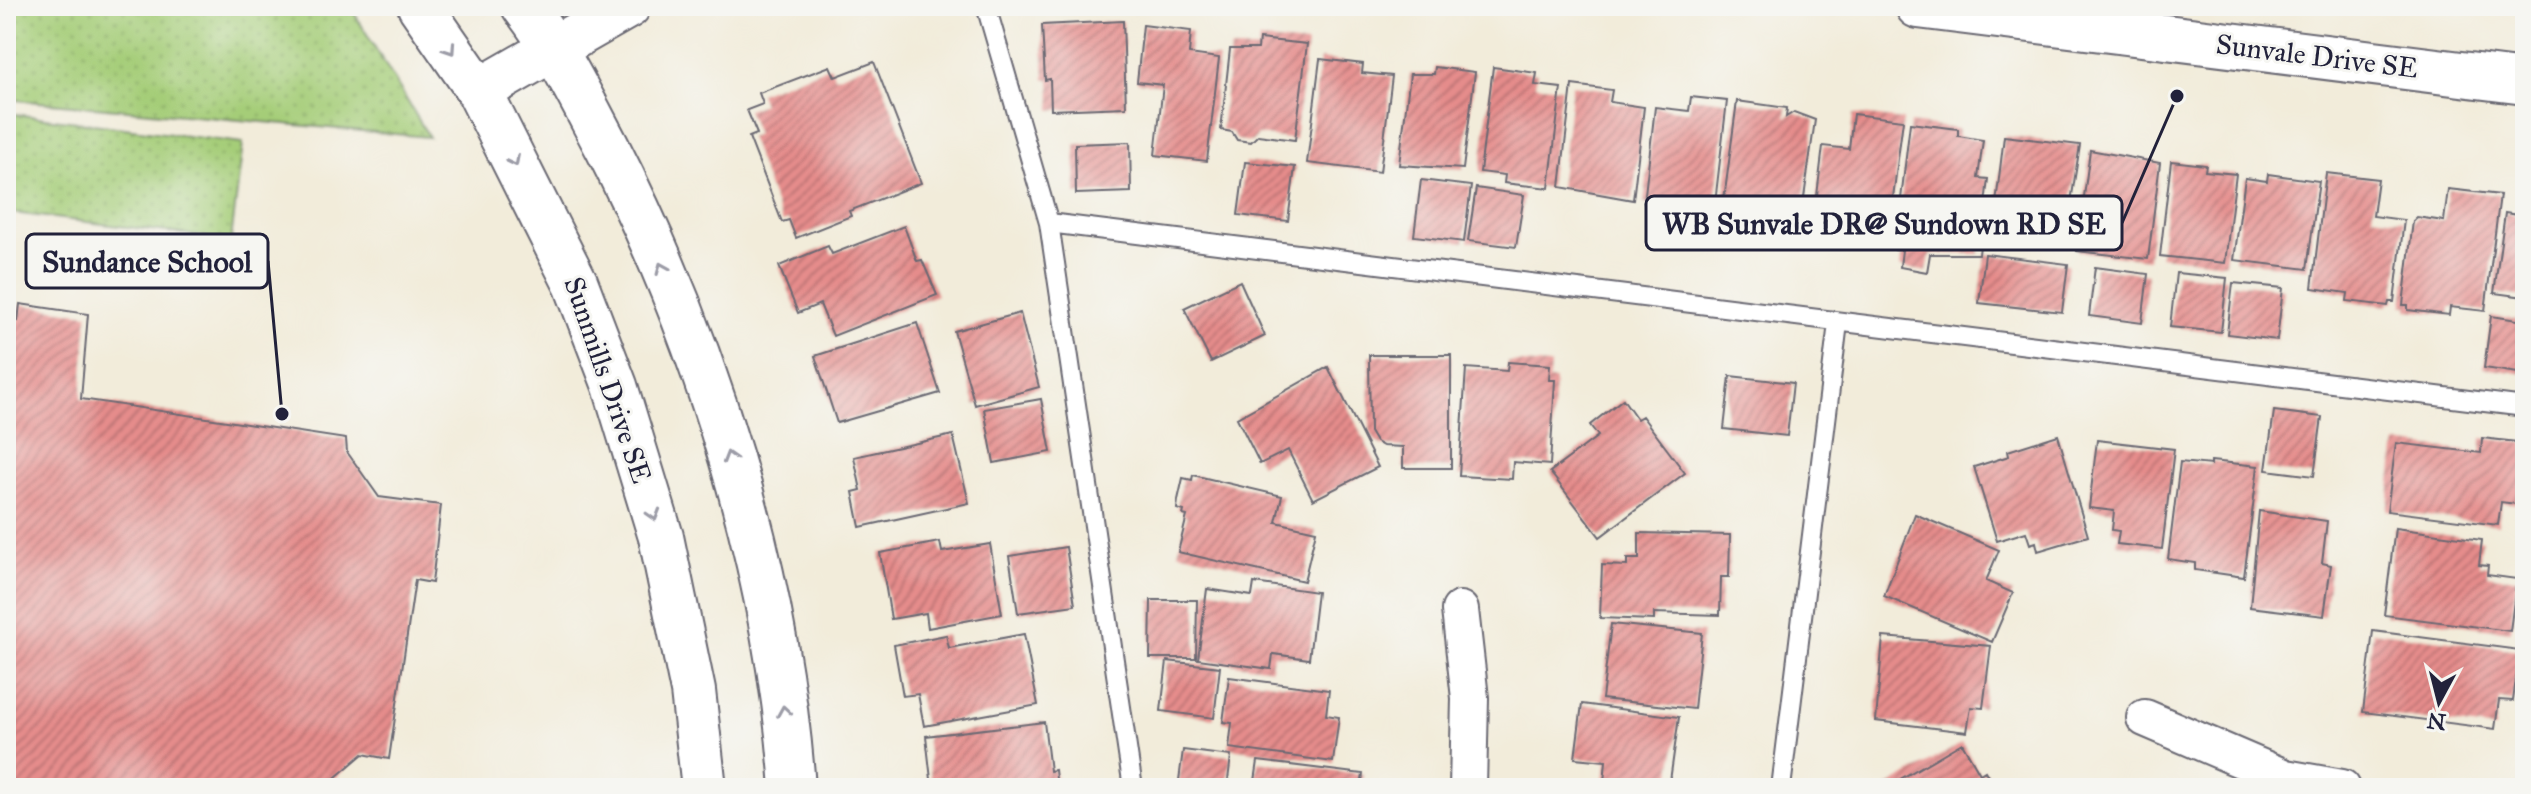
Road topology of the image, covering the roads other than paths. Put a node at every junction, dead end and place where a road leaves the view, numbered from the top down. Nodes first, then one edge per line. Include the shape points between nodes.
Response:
1 (420, 6) edge
2 (524, 6) edge
3 (628, 6) edge
4 (986, 6) edge
5 (1918, 6) edge
6 (1971, 9) edge
7 (556, 48) junction
8 (2525, 82) edge
9 (479, 91) junction
10 (1049, 223) junction
11 (1838, 323) junction
12 (2525, 407) edge
13 (1460, 610) dead end
14 (2145, 718) dead end
15 (704, 788) edge
16 (793, 788) edge
17 (1133, 788) edge
18 (1468, 788) edge
19 (1781, 788) edge
20 (2342, 788) edge

1 -> 9 street, Sunmills Drive SE
2 - 7 street
3 - 7 street
4 - 10 lane
5 - 6 street, Sunvale Drive SE
6 - 8 street, Sunvale Drive SE
7 - 9 street
16 -> 7 street via 773,642 745,510 692,340 632,196
9 -> 15 street, Sunmills Drive SE via 576,284 615,386 661,537 693,691
10 - 11 lane
10 - 17 lane
11 - 12 lane
11 - 19 lane
13 - 18 street via 1470,698
14 - 20 street via 2285,778

